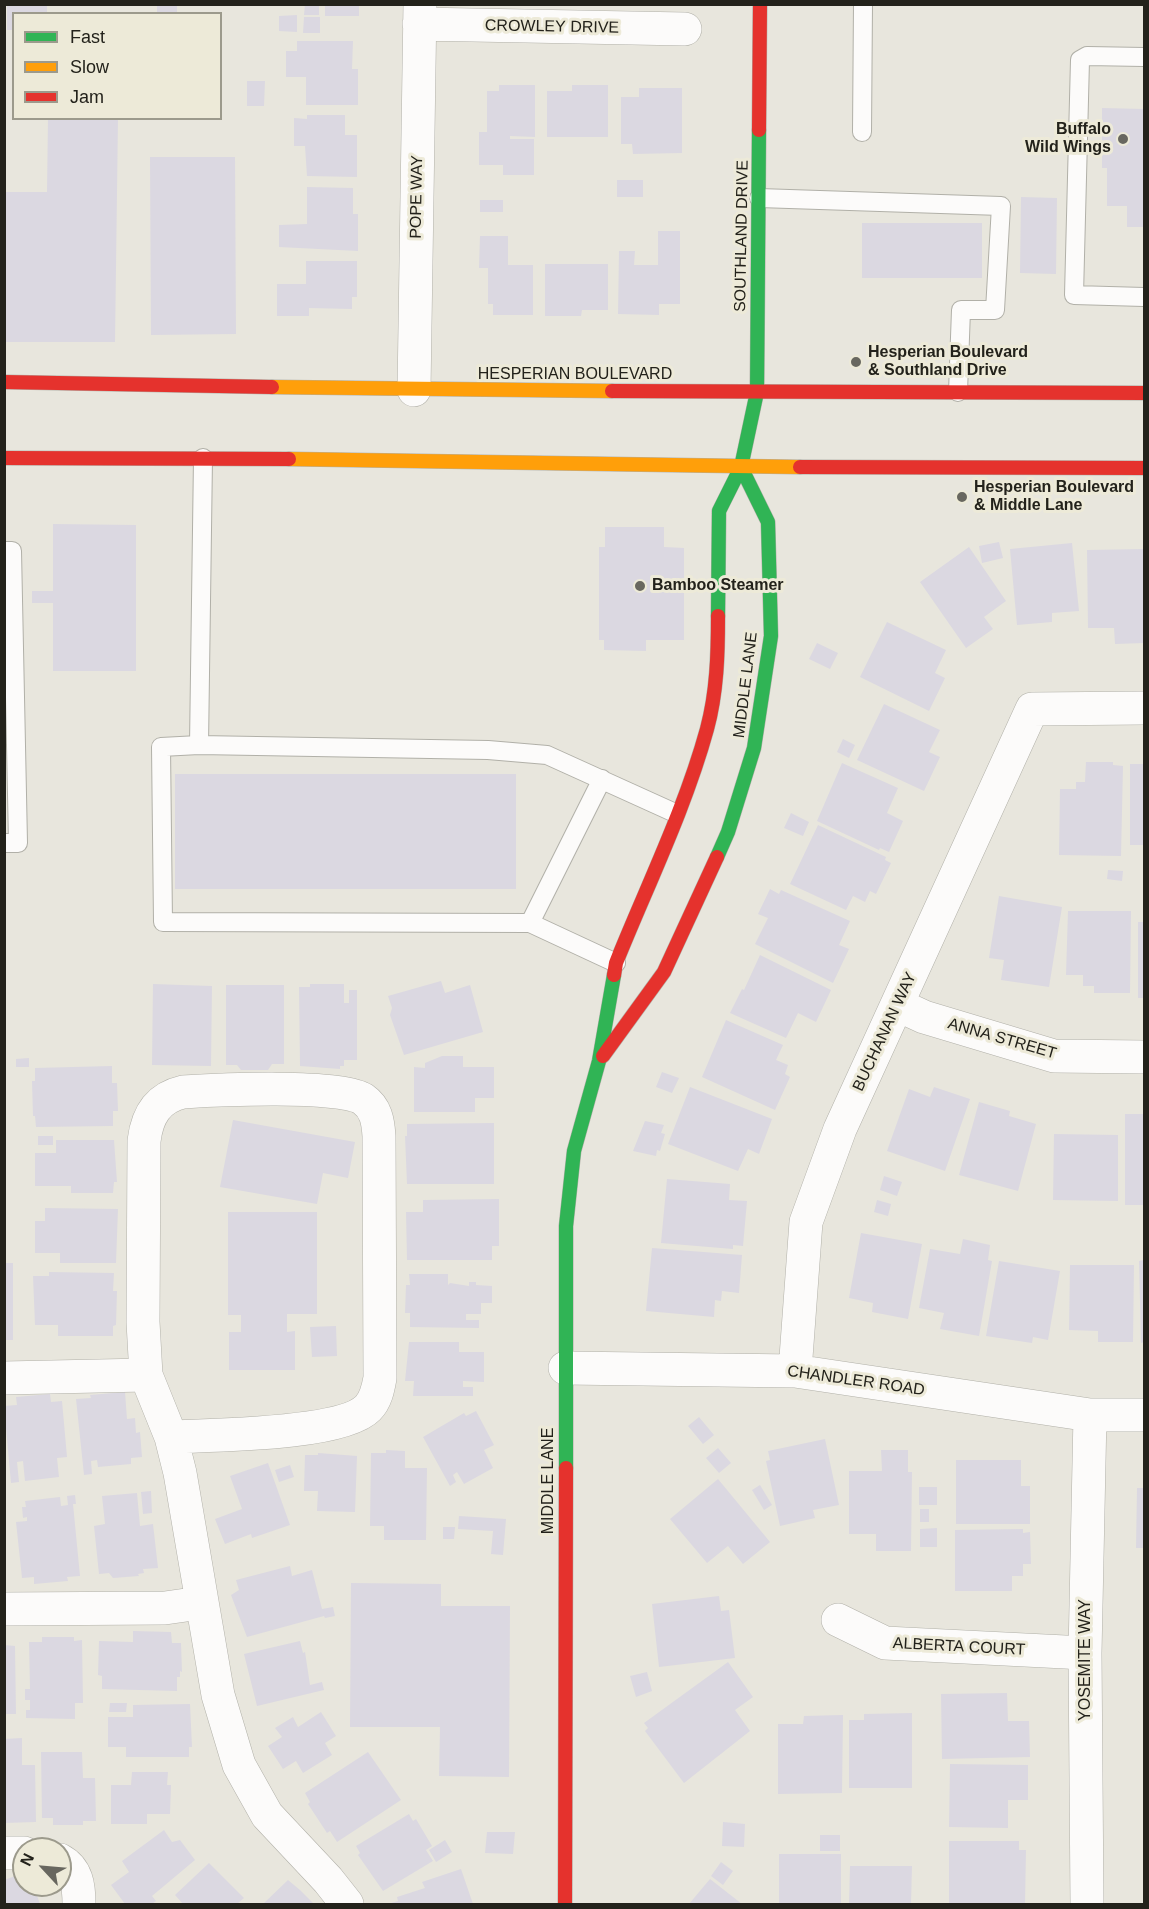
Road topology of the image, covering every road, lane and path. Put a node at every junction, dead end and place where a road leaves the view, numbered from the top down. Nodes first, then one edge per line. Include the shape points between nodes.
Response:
1 (760, 4) edge
2 (863, 4) edge
3 (419, 14) edge
4 (685, 29) dead end
5 (1144, 57) edge
6 (862, 132) dead end
7 (759, 198) junction
8 (1144, 297) edge
9 (4, 382) edge
10 (414, 390) junction
11 (757, 392) junction
12 (958, 392) junction
13 (1144, 393) edge
14 (4, 458) edge
15 (203, 458) junction
16 (741, 467) junction
17 (1144, 468) edge
18 (4, 551) edge
19 (1144, 708) edge
20 (199, 745) junction
21 (602, 779) junction
22 (675, 813) junction
23 (4, 843) edge
24 (530, 924) junction
25 (616, 963) junction
26 (898, 1005) junction
27 (1144, 1057) edge
28 (599, 1062) junction
29 (565, 1368) junction
30 (795, 1371) junction
31 (146, 1375) junction
32 (4, 1378) edge
33 (1090, 1415) junction
34 (1144, 1415) edge
35 (171, 1437) junction
36 (200, 1603) junction
37 (4, 1608) edge
38 (838, 1620) dead end
39 (1085, 1653) junction
40 (72, 1871) edge
41 (79, 1905) edge
42 (347, 1905) edge
43 (565, 1905) edge
44 (1087, 1905) edge

1 - 7 main road, SOUTHLAND DRIVE
2 - 6 lane
3 - 4 street, CROWLEY DRIVE
3 - 10 street, POPE WAY
5 - 8 lane via 1080,60 1074,295
7 - 11 main road, SOUTHLAND DRIVE
7 - 12 lane via 1001,206 995,310 961,310
9 - 10 main road, HESPERIAN BOULEVARD
10 - 11 main road, HESPERIAN BOULEVARD
11 - 12 main road, HESPERIAN BOULEVARD
11 - 16 main road, SOUTHLAND DRIVE
12 - 13 main road, HESPERIAN BOULEVARD
14 - 15 main road
15 - 16 main road
15 - 20 lane
16 - 17 main road
16 - 22 main road, MIDDLE LANE via 719,511 718,662 707,728
16 - 28 main road, MIDDLE LANE via 768,522 771,636 754,748 728,832 664,972
18 - 23 lane via 12,551 18,843
19 - 26 street, BUCHANAN WAY via 1032,709
20 - 21 lane via 500,751 547,755
20 - 24 lane via 161,747 163,922
21 - 22 lane
21 - 24 lane
22 - 25 main road, MIDDLE LANE
24 - 25 lane
25 - 28 main road, MIDDLE LANE
26 - 27 street, ANNA STREET via 924,1017 1054,1056
26 - 30 street, BUCHANAN WAY via 840,1129 806,1222
28 - 29 main road, MIDDLE LANE via 574,1151 566,1226
29 - 30 street, CHANDLER ROAD
29 - 43 main road, MIDDLE LANE
30 - 33 street, CHANDLER ROAD
31 - 32 street
31 - 35 street
31 - 35 street via 144,1141 152,1111 170,1095 196,1091 334,1091 362,1098 372,1108 379,1136 380,1378 376,1396 368,1409 338,1422 274,1432
33 - 34 street, CHANDLER ROAD
33 - 39 street, YOSEMITE WAY
35 - 36 street
36 - 37 street via 165,1608
36 - 42 street via 207,1623 218,1695 239,1766 267,1815
38 - 39 street, ALBERTA COURT via 885,1643
39 - 44 street, YOSEMITE WAY
40 - 41 street

